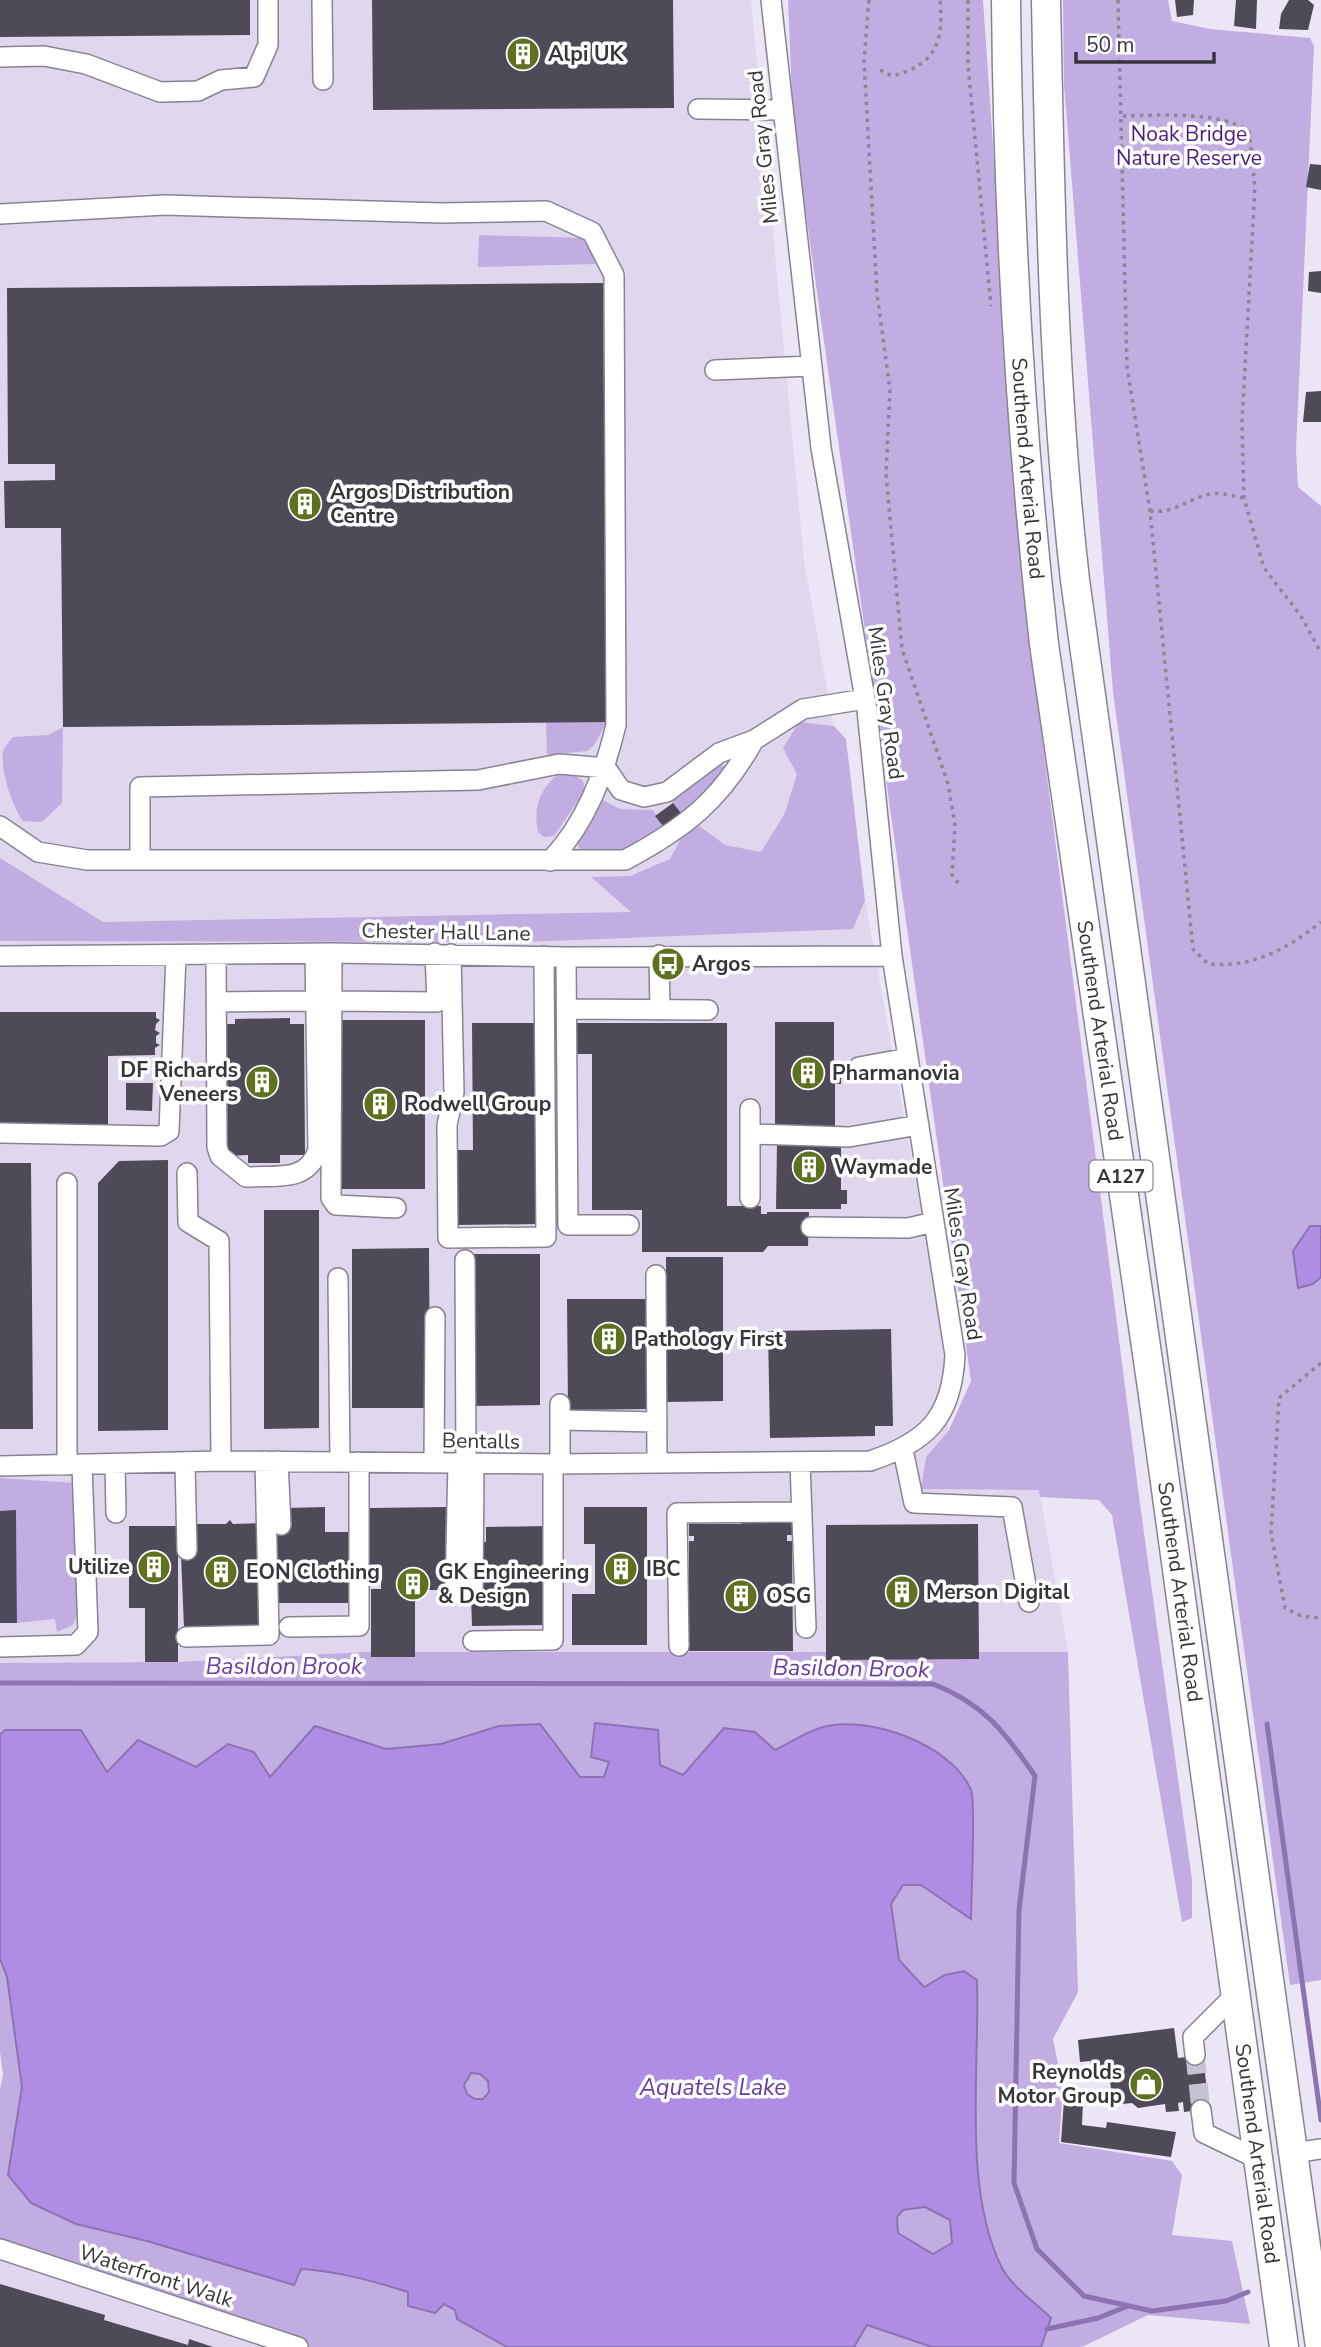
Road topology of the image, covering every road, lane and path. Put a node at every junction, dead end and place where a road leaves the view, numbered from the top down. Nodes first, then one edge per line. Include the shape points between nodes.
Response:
1 (268, 0) edge
2 (322, 0) edge
3 (771, 0) edge
4 (869, 0) edge
5 (940, 0) edge
6 (1006, 0) edge
7 (1046, 0) edge
8 (1118, 0) edge
9 (0, 57) edge
10 (880, 70) dead end
11 (323, 80) dead end
12 (698, 110) dead end
13 (782, 110) junction
14 (1123, 116) junction
15 (0, 214) edge
16 (811, 366) junction
17 (715, 370) dead end
18 (1244, 498) junction
19 (1150, 512) junction
20 (1321, 653) edge
21 (865, 699) junction
22 (754, 740) junction
23 (606, 768) junction
24 (0, 826) edge
25 (140, 860) junction
26 (550, 861) junction
27 (958, 883) dead end
28 (1321, 922) edge
29 (324, 953) junction
30 (176, 954) junction
31 (216, 954) junction
32 (443, 954) junction
33 (659, 955) junction
34 (0, 956) edge
35 (544, 956) junction
36 (892, 956) junction
37 (566, 957) junction
38 (324, 1001) junction
39 (216, 1002) junction
40 (568, 1009) junction
41 (660, 1010) junction
42 (708, 1010) dead end
43 (908, 1058) junction
44 (859, 1067) dead end
45 (750, 1109) dead end
46 (919, 1125) junction
47 (0, 1133) edge
48 (750, 1134) junction
49 (187, 1173) dead end
50 (67, 1183) dead end
51 (750, 1198) dead end
52 (397, 1208) dead end
53 (934, 1222) junction
54 (629, 1225) dead end
55 (811, 1227) dead end
56 (465, 1260) dead end
57 (656, 1275) dead end
58 (338, 1278) dead end
59 (435, 1317) dead end
60 (1321, 1363) edge
61 (943, 1410) joint
62 (657, 1422) junction
63 (904, 1450) junction
64 (221, 1461) junction
65 (272, 1461) junction
66 (186, 1462) junction
67 (349, 1462) junction
68 (800, 1462) junction
69 (435, 1463) junction
70 (466, 1463) junction
71 (657, 1463) junction
72 (115, 1464) junction
73 (557, 1464) junction
74 (75, 1465) junction
75 (0, 1466) edge
76 (802, 1511) junction
77 (116, 1513) dead end
78 (281, 1525) dead end
79 (187, 1550) dead end
80 (464, 1592) dead end
81 (1029, 1602) dead end
82 (1321, 1618) edge
83 (289, 1627) dead end
84 (806, 1628) dead end
85 (186, 1637) dead end
86 (473, 1641) dead end
87 (678, 1646) dead end
88 (0, 1647) edge
89 (1235, 1996) junction
90 (1194, 2046) dead end
91 (1201, 2110) tunnel mouth
92 (1321, 2149) edge
93 (1293, 2153) junction
94 (1258, 2159) junction
95 (1304, 2230) junction
96 (0, 2249) edge
97 (1321, 2322) edge
98 (298, 2347) edge
99 (1284, 2347) edge
100 (1320, 2347) edge

1 - 9 street via 268,45 254,77 221,80 198,91 160,92 86,64 44,56
2 - 11 street
3 - 13 street, Miles Gray Road
4 - 27 path via 864,61 877,294 890,390 886,474 902,649 948,784 955,825 952,875
5 - 10 path via 943,26 929,58 913,71 892,76
6 - 89 highway, Southend Arterial Road / A127 via 1020,371 1041,617
7 - 93 highway, Southend Arterial Road / A127 via 1057,372 1069,529
8 - 14 path
12 - 13 street
13 - 16 street, Miles Gray Road
14 - 18 path via 1239,124 1249,132 1255,187 1242,422
14 - 19 path via 1127,367
15 - 23 street via 165,205 441,213 547,211 592,232 613,271 614,296 615,725
16 - 17 street
16 - 21 street, Miles Gray Road
18 - 19 path via 1222,493 1165,513
18 - 20 path via 1264,568
19 - 28 path via 1193,949 1208,964 1254,961 1291,946
21 - 22 street via 803,709
21 - 36 street, Miles Gray Road
22 - 23 street via 719,753 667,792 644,797 621,790
22 - 26 street via 736,773 671,835 625,860
23 - 25 street via 559,764 478,780 140,787
23 - 26 street via 572,837
24 - 25 street via 38,852 87,860
25 - 26 street
29 - 31 street, Chester Hall Lane
29 - 32 street, Chester Hall Lane
29 - 38 street
30 - 31 street, Chester Hall Lane
30 - 34 street, Chester Hall Lane
30 - 47 street via 169,1131 161,1136
31 - 39 street
32 - 35 street, Chester Hall Lane
32 - 35 street via 454,1092 447,1125 448,1238 546,1237
32 - 38 street via 437,1002
33 - 36 street, Chester Hall Lane
33 - 37 street, Chester Hall Lane
33 - 41 street
35 - 37 street, Chester Hall Lane
36 - 43 street, Miles Gray Road
37 - 40 street
38 - 39 street
38 - 39 street via 318,1150 313,1162 301,1174 246,1177 220,1156 217,1147
38 - 52 street via 331,1198 336,1205
40 - 41 street
40 - 54 street via 568,1225
41 - 42 street
43 - 44 street
43 - 46 street, Miles Gray Road
45 - 48 street
46 - 48 street via 849,1136
46 - 53 street, Miles Gray Road
48 - 51 street
49 - 64 street via 188,1222 219,1241
50 - 74 street
53 - 55 street via 908,1228
53 - 61 street, Miles Gray Road via 955,1355 954,1384
56 - 70 street
57 - 62 street
58 - 67 street
59 - 69 street
60 - 82 path via 1279,1398 1271,1533 1285,1608
61 - 63 street, Bentalls via 926,1435
62 - 71 street
62 - 73 street via 560,1412
63 - 68 street, Bentalls via 870,1461
63 - 81 street via 914,1503 1012,1507
64 - 65 street, Bentalls
64 - 66 street, Bentalls
65 - 67 street, Bentalls
65 - 78 street
65 - 85 street via 269,1635
66 - 72 street, Bentalls
66 - 79 street
67 - 69 street, Bentalls
67 - 83 street via 359,1626
68 - 71 street, Bentalls
68 - 76 street
69 - 70 street, Bentalls
70 - 73 street, Bentalls
70 - 80 street
71 - 73 street, Bentalls
72 - 74 street, Bentalls
72 - 77 street
73 - 86 street via 553,1640
74 - 75 street, Bentalls
74 - 88 street via 88,1632 76,1645
76 - 84 street
76 - 87 street via 677,1513
89 - 90 street
89 - 94 highway, Southend Arterial Road / A127
91 - 94 street via 1204,2133
92 - 93 street
93 - 95 highway, Southend Arterial Road / A127
94 - 99 highway, Southend Arterial Road / A127
95 - 97 highway, A127
95 - 100 highway, Southend Arterial Road / A127
96 - 98 street, Waterfront Walk

